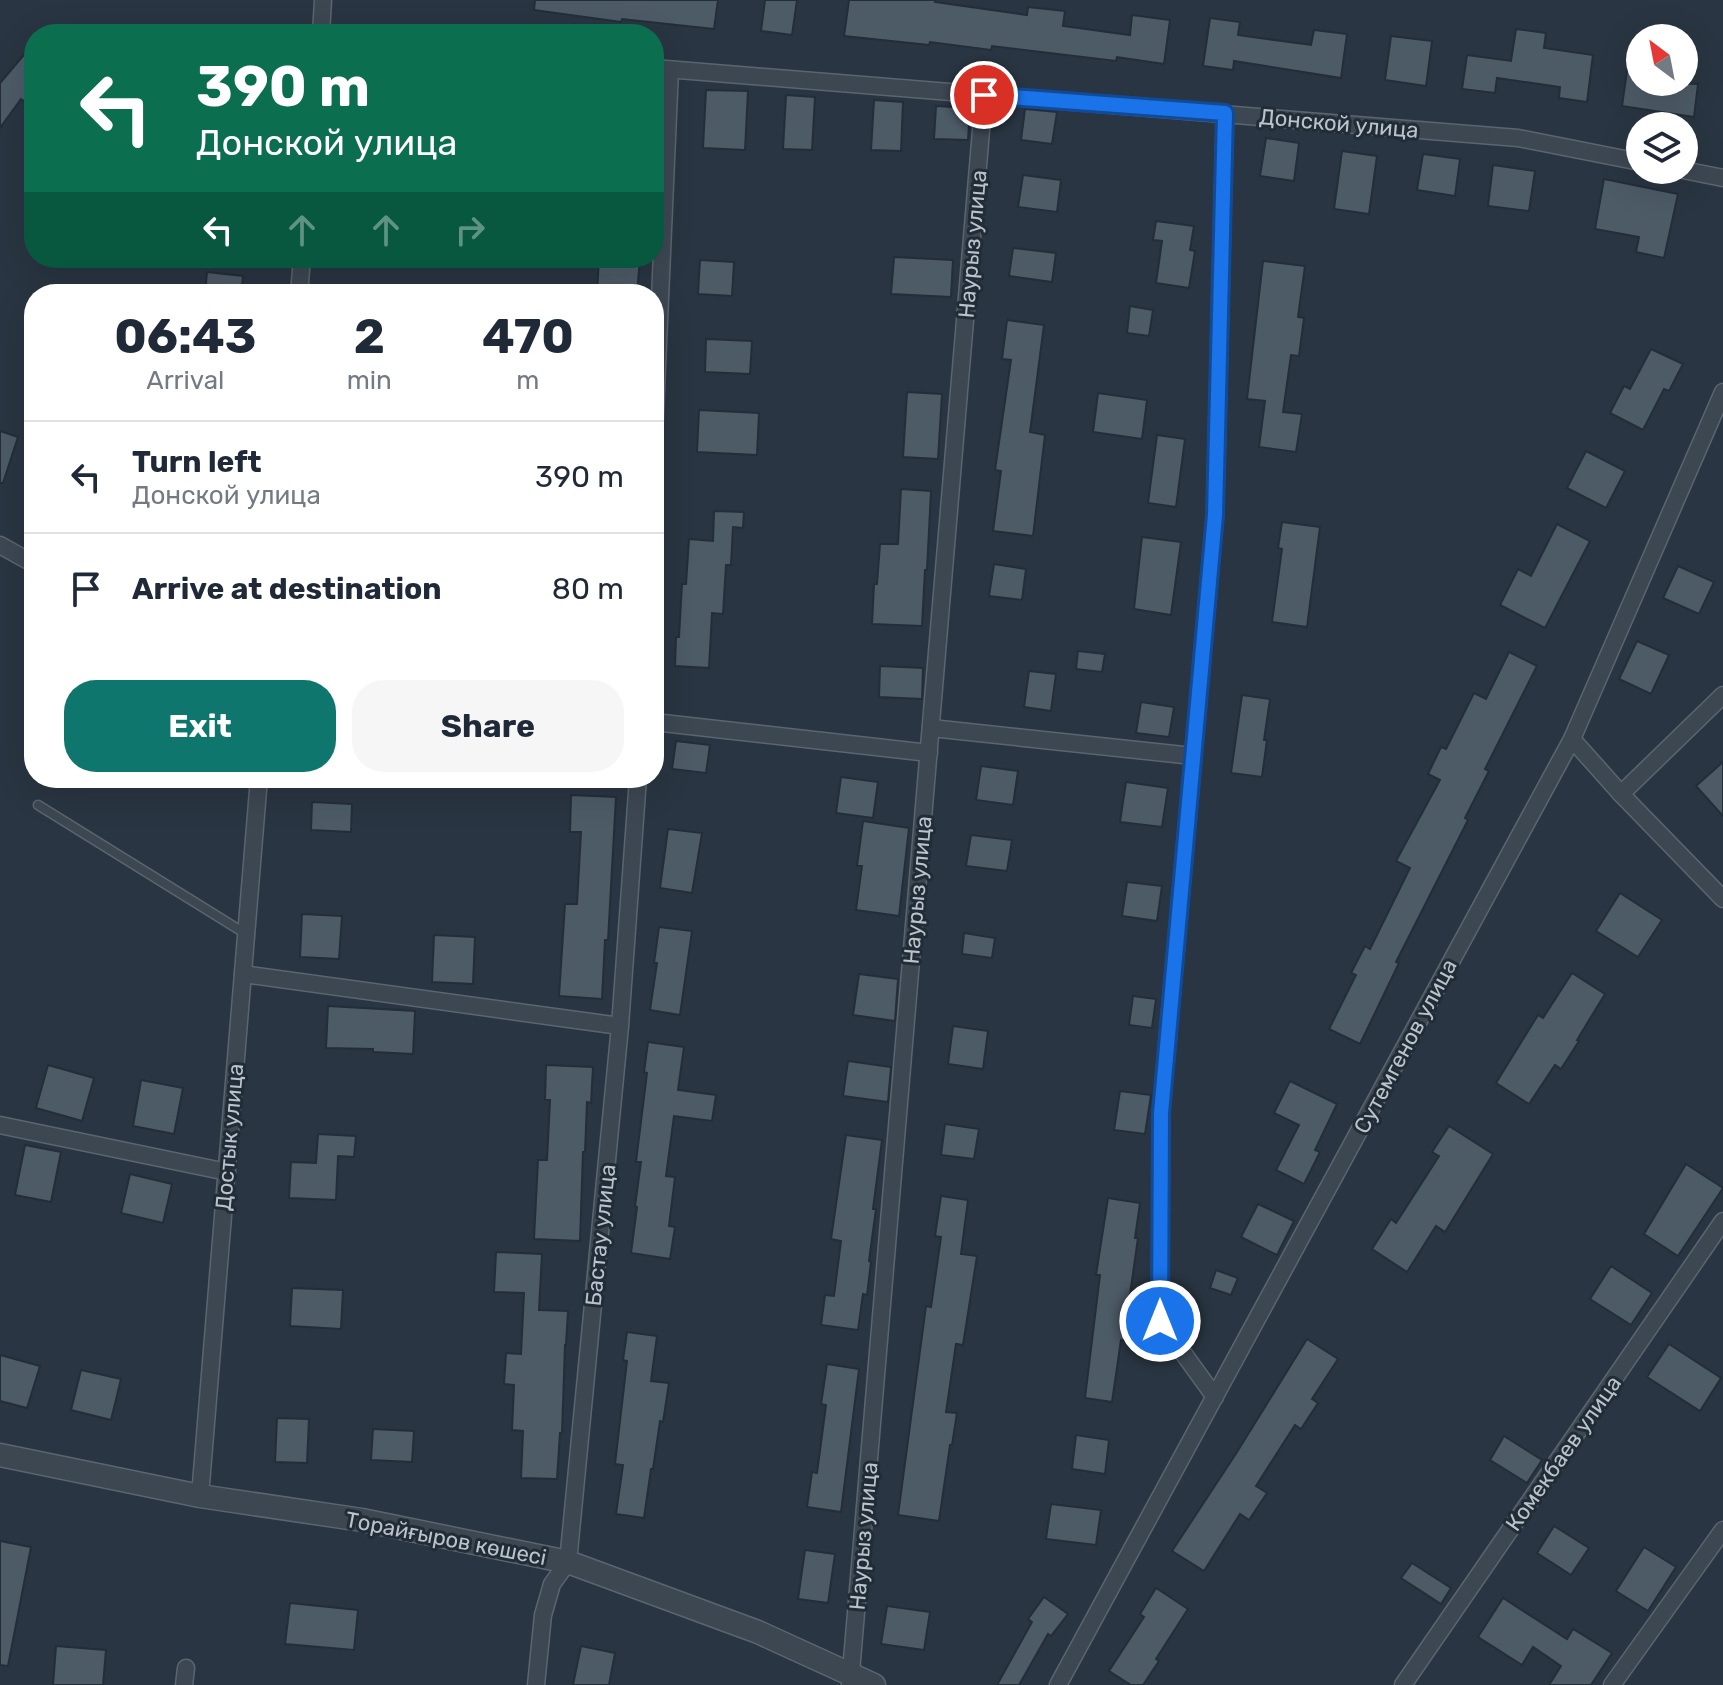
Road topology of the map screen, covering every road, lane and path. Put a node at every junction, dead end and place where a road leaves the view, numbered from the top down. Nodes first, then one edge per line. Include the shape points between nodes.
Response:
1 (323, 0) edge
2 (322, 24) edge
3 (664, 69) edge
4 (984, 95) junction
5 (1225, 113) junction
6 (1626, 159) edge
7 (1698, 173) edge
8 (1723, 178) edge
9 (1723, 392) edge
10 (0, 545) edge
11 (24, 558) edge
12 (1723, 695) edge
13 (664, 723) edge
14 (931, 728) junction
15 (1572, 739) junction
16 (929, 753) junction
17 (1193, 756) junction
18 (258, 788) edge
19 (637, 788) edge
20 (1621, 794) junction
21 (38, 805) dead end
22 (1723, 899) edge
23 (246, 934) junction
24 (243, 974) junction
25 (620, 1026) junction
26 (0, 1125) edge
27 (227, 1172) junction
28 (1723, 1221) edge
29 (1215, 1397) junction
30 (0, 1455) edge
31 (200, 1496) junction
32 (1723, 1530) edge
33 (568, 1562) junction
34 (851, 1680) edge
35 (536, 1685) edge
36 (874, 1685) edge
37 (1058, 1685) edge
38 (1403, 1685) edge
39 (1612, 1685) edge

1 - 2 street
3 - 4 street, Донской улица
4 - 5 street, Донской улица
4 - 14 street, Наурыз улица
5 - 6 street, Донской улица via 1518,138
5 - 17 street via 1215,515
7 - 8 street
9 - 15 street, Сутемгенов улица
10 - 11 street
12 - 20 street
13 - 16 street
14 - 16 street, Наурыз улица
14 - 17 street
15 - 20 street
15 - 29 street, Сутемгенов улица
16 - 34 street, Наурыз улица
17 - 29 street via 1161,1113 1160,1321
18 - 23 street, Достык улица
19 - 25 street, Бастау улица
20 - 22 street
21 - 23 lane
23 - 24 street, Достык улица
24 - 25 street
24 - 27 street, Достык улица
25 - 33 street, Бастау улица
26 - 27 street
27 - 31 street, Достык улица
28 - 38 street, Комекбаев улица
29 - 37 street, Сутемгенов улица
30 - 31 street, Торайғыров көшесі
31 - 33 street, Торайғыров көшесі via 362,1520
32 - 39 street
33 - 34 street, Торайғыров көшесі via 758,1632
33 - 35 street, Бастау улица via 552,1584 543,1615
34 - 36 street, Торайғыров көшесі

